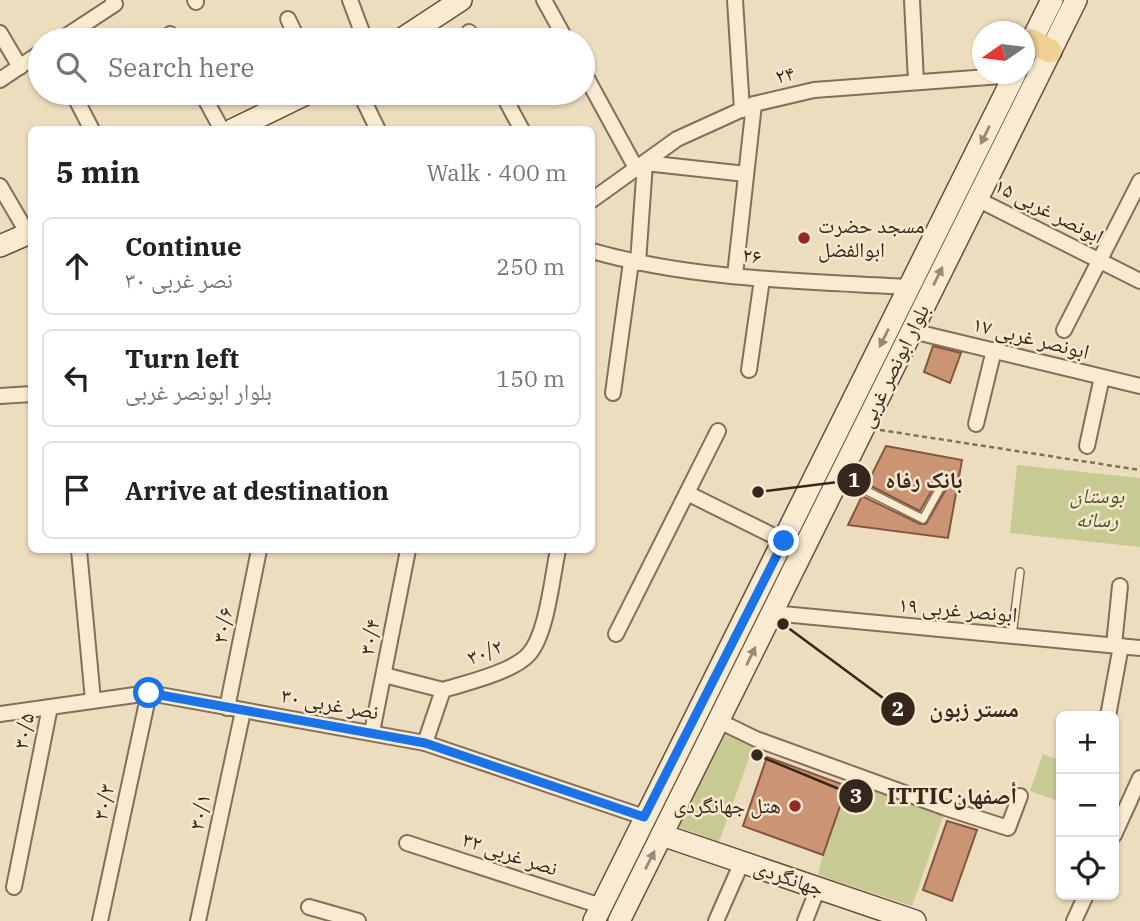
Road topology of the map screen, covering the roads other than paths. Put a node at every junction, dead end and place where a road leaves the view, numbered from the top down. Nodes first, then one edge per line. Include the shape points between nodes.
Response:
1 (113, 0) edge
2 (350, 0) edge
3 (461, 0) edge
4 (544, 0) edge
5 (735, 0) edge
6 (912, 0) edge
7 (1052, 0) edge
8 (1076, 0) edge
9 (288, 19) dead end
10 (78, 28) edge
11 (292, 28) edge
12 (360, 28) edge
13 (418, 28) edge
14 (559, 28) edge
15 (0, 33) edge
16 (1035, 40) edge
17 (1035, 49) edge
18 (28, 61) edge
19 (20, 67) junction
20 (972, 70) edge
21 (0, 80) edge
22 (916, 82) junction
23 (1014, 84) edge
24 (1018, 84) edge
25 (595, 91) edge
26 (79, 105) edge
27 (208, 105) edge
28 (283, 105) edge
29 (366, 105) edge
30 (508, 105) edge
31 (748, 107) junction
32 (90, 126) edge
33 (220, 126) edge
34 (240, 126) edge
35 (376, 126) edge
36 (520, 126) edge
37 (641, 167) junction
38 (746, 174) junction
39 (1140, 181) edge
40 (0, 186) edge
41 (595, 198) edge
42 (977, 199) junction
43 (28, 230) edge
44 (28, 234) edge
45 (0, 246) edge
46 (595, 252) edge
47 (1100, 260) junction
48 (635, 262) junction
49 (735, 275) junction
50 (762, 279) junction
51 (1140, 281) edge
52 (909, 287) junction
53 (1064, 330) dead end
54 (912, 331) junction
55 (994, 350) junction
56 (749, 370) dead end
57 (1102, 377) junction
58 (1140, 386) edge
59 (612, 393) dead end
60 (28, 394) edge
61 (0, 396) edge
62 (976, 424) dead end
63 (718, 431) dead end
64 (1087, 446) dead end
65 (944, 481) dead end
66 (835, 485) junction
67 (687, 493) junction
68 (784, 541) junction
69 (79, 553) edge
70 (258, 553) edge
71 (407, 553) edge
72 (557, 553) edge
73 (1020, 572) dead end
74 (1120, 586) dead end
75 (772, 613) junction
76 (616, 634) dead end
77 (1012, 636) junction
78 (1118, 646) junction
79 (1140, 648) edge
80 (384, 676) junction
81 (443, 691) junction
82 (149, 693) junction
83 (93, 700) junction
84 (50, 706) junction
85 (228, 708) junction
86 (243, 711) junction
87 (1109, 711) edge
88 (0, 714) edge
89 (719, 721) junction
90 (372, 732) junction
91 (425, 743) junction
92 (1140, 778) edge
93 (1020, 796) dead end
94 (644, 817) junction
95 (1119, 824) edge
96 (662, 835) junction
97 (407, 843) dead end
98 (742, 862) junction
99 (14, 887) dead end
100 (818, 888) junction
101 (1084, 900) edge
102 (309, 907) dead end
103 (598, 913) edge
104 (904, 919) edge
105 (100, 921) edge
106 (198, 921) edge
107 (358, 921) edge
108 (619, 921) edge
109 (716, 921) edge
110 (805, 921) edge
111 (1074, 921) edge

1 - 10 street via 115,4
2 - 12 street
3 - 13 main road
4 - 14 street
5 - 31 street
6 - 22 street
7 - 16 main road, بلوار ابونصر غربی
8 - 17 main road, بلوار ابونصر غربی
9 - 11 street
15 - 19 street
18 - 19 street
19 - 21 street
20 - 22 street, ۲۴
22 - 31 street, ۲۴ via 814,90
23 -> 52 main road, بلوار ابونصر غربی
24 - 42 main road, بلوار ابونصر غربی
25 - 37 street
26 - 32 street
27 - 33 street
28 - 34 main road
29 - 35 street
30 - 36 street
31 - 37 street, ۲۴ via 677,139
31 - 38 street
37 - 38 street
37 - 41 street, ۲۴
37 - 48 street
38 - 49 street
39 - 47 street
40 - 43 street
42 - 47 street, ابونصر غربی ۱۵
54 -> 42 main road, بلوار ابونصر غربی
44 - 45 main road
46 - 48 street, ۲۶
47 - 51 street, ابونصر غربی ۱۵
47 - 53 street
48 - 49 street, ۲۶
48 - 59 street
49 - 50 street, ۲۶
50 - 52 street, ۲۶
50 - 56 street
52 -> 68 main road, بلوار ابونصر غربی
54 - 55 street, ابونصر غربی ۱۷
54 - 66 main road, بلوار ابونصر غربی
55 - 57 street, ابونصر غربی ۱۷
55 - 62 street
57 - 58 street, ابونصر غربی ۱۷
57 - 64 street
60 - 61 street
63 - 67 street
65 - 66 lane via 923,519 865,490
66 - 75 main road, بلوار ابونصر غربی
67 - 68 street
67 - 76 street
68 - 94 main road, بلوار ابونصر غربی
69 - 83 street
70 - 85 street, ۳۰/۶
71 - 80 street, ۳۰/۴
72 - 81 street, ۳۰/۲ via 540,636 528,656
73 - 77 lane
74 - 78 street
75 - 77 street, ابونصر غربی ۱۹
89 -> 75 main road, بلوار ابونصر غربی
77 - 78 street, ابونصر غربی ۱۹
78 - 79 street, ابونصر غربی ۱۹
78 - 87 street
80 - 81 street
80 - 90 street, ۳۰/۴
81 - 91 street
82 - 83 street, نصر غربی ۳۰
82 - 85 street, نصر غربی ۳۰
82 - 105 street, ۳۰/۳
83 - 84 street, نصر غربی ۳۰
84 - 88 street, نصر غربی ۳۰
84 - 99 street, ۳۰/۵
85 - 86 street, نصر غربی ۳۰
86 - 90 street, نصر غربی ۳۰
86 - 106 street, ۳۰/۱
89 - 93 street via 756,739 1008,828
89 - 96 main road, بلوار ابونصر غربی
90 - 91 street, نصر غربی ۳۰
91 - 94 street, نصر غربی ۳۰
92 - 95 street
94 - 103 main road, بلوار ابونصر غربی
96 - 98 main road, جهانگردی
108 -> 96 main road, بلوار ابونصر غربی
97 - 103 street, نصر غربی ۳۲
98 - 100 main road, جهانگردی
98 - 109 street
100 - 104 main road, جهانگردی
100 - 110 street
101 - 111 street
102 - 107 street

